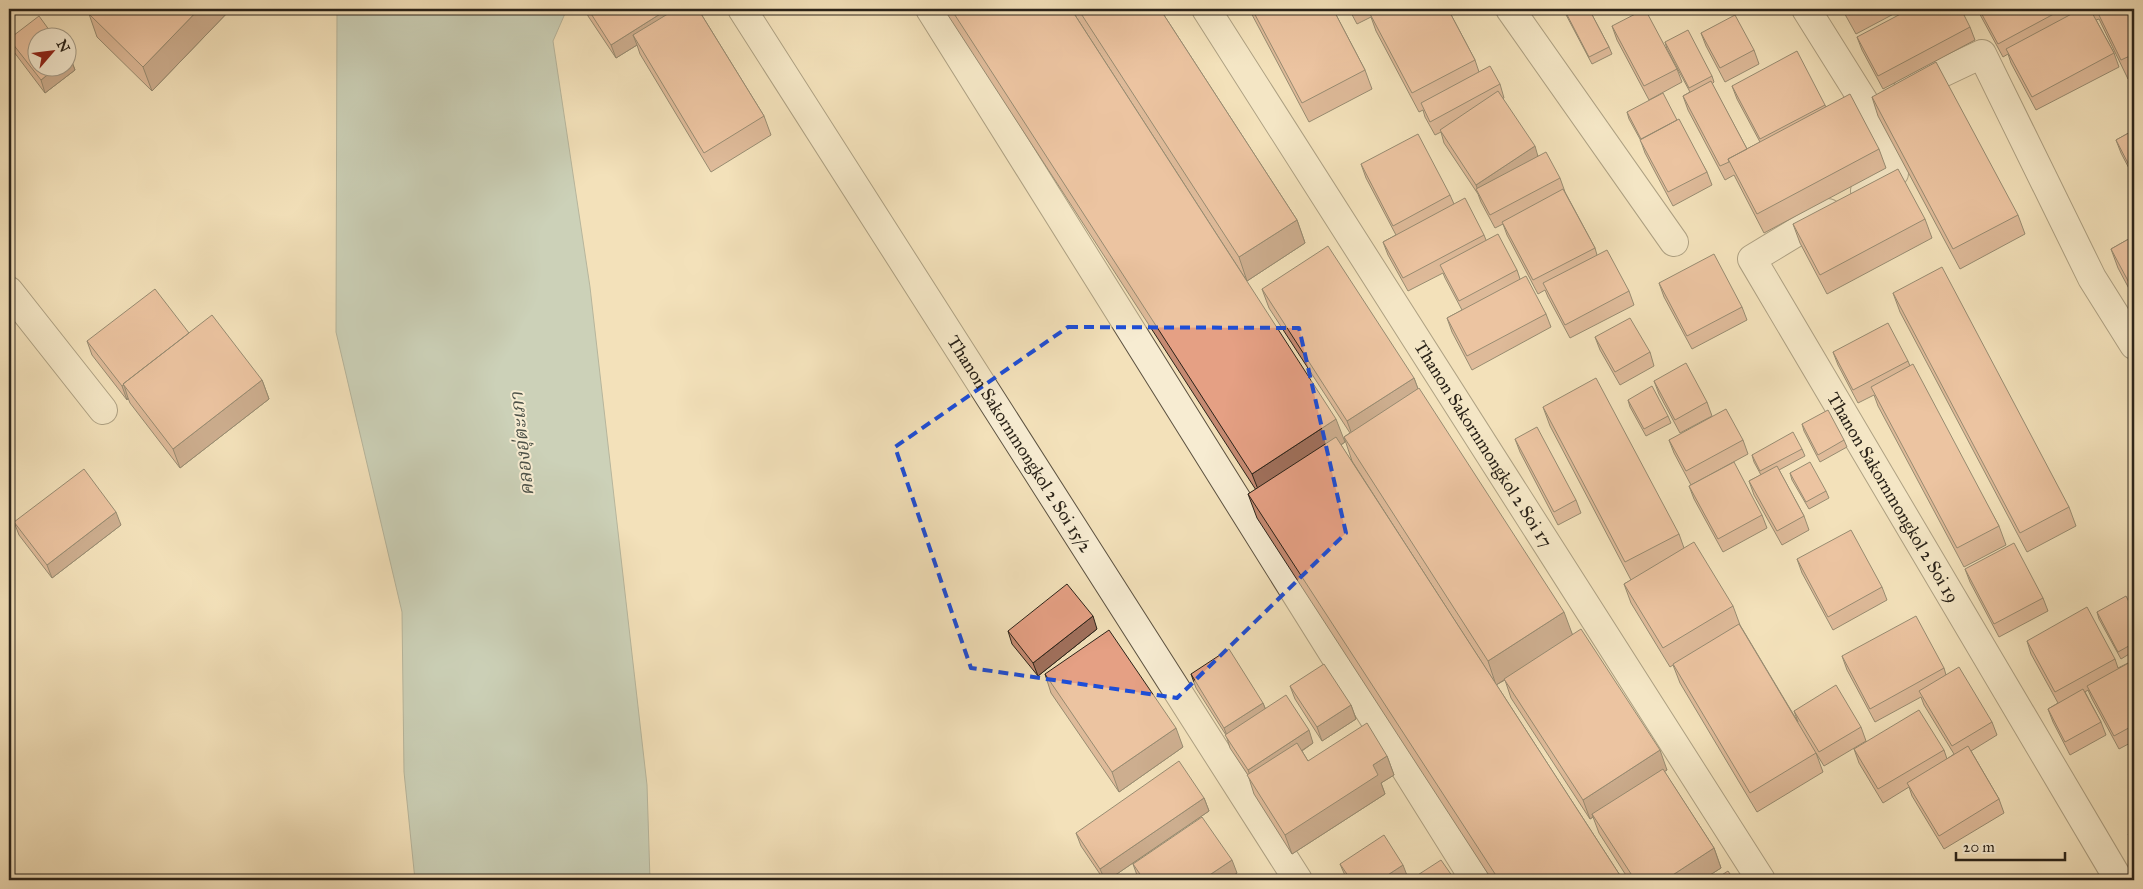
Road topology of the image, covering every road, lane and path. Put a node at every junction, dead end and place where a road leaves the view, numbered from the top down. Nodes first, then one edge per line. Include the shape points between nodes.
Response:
1 (742, 9) edge
2 (930, 9) edge
3 (1206, 9) edge
4 (1510, 9) edge
5 (1806, 9) edge
6 (1868, 108) junction
7 (1674, 242) dead end
8 (9, 291) edge
9 (2134, 346) edge
10 (103, 410) dead end
11 (1298, 880) edge
12 (1475, 880) edge
13 (1761, 880) edge
14 (2119, 880) edge

1 - 11 street, Thanon Sakornmongkol 2 Soi 15/2
2 - 12 street
3 - 13 street, Thanon Sakornmongkol 2 Soi 17
4 - 7 street
5 - 6 street
6 - 9 street via 1982,54 2092,278
6 - 14 street, Thanon Sakornmongkol 2 Soi 19 via 1893,161 1894,173 1752,259
8 - 10 street

